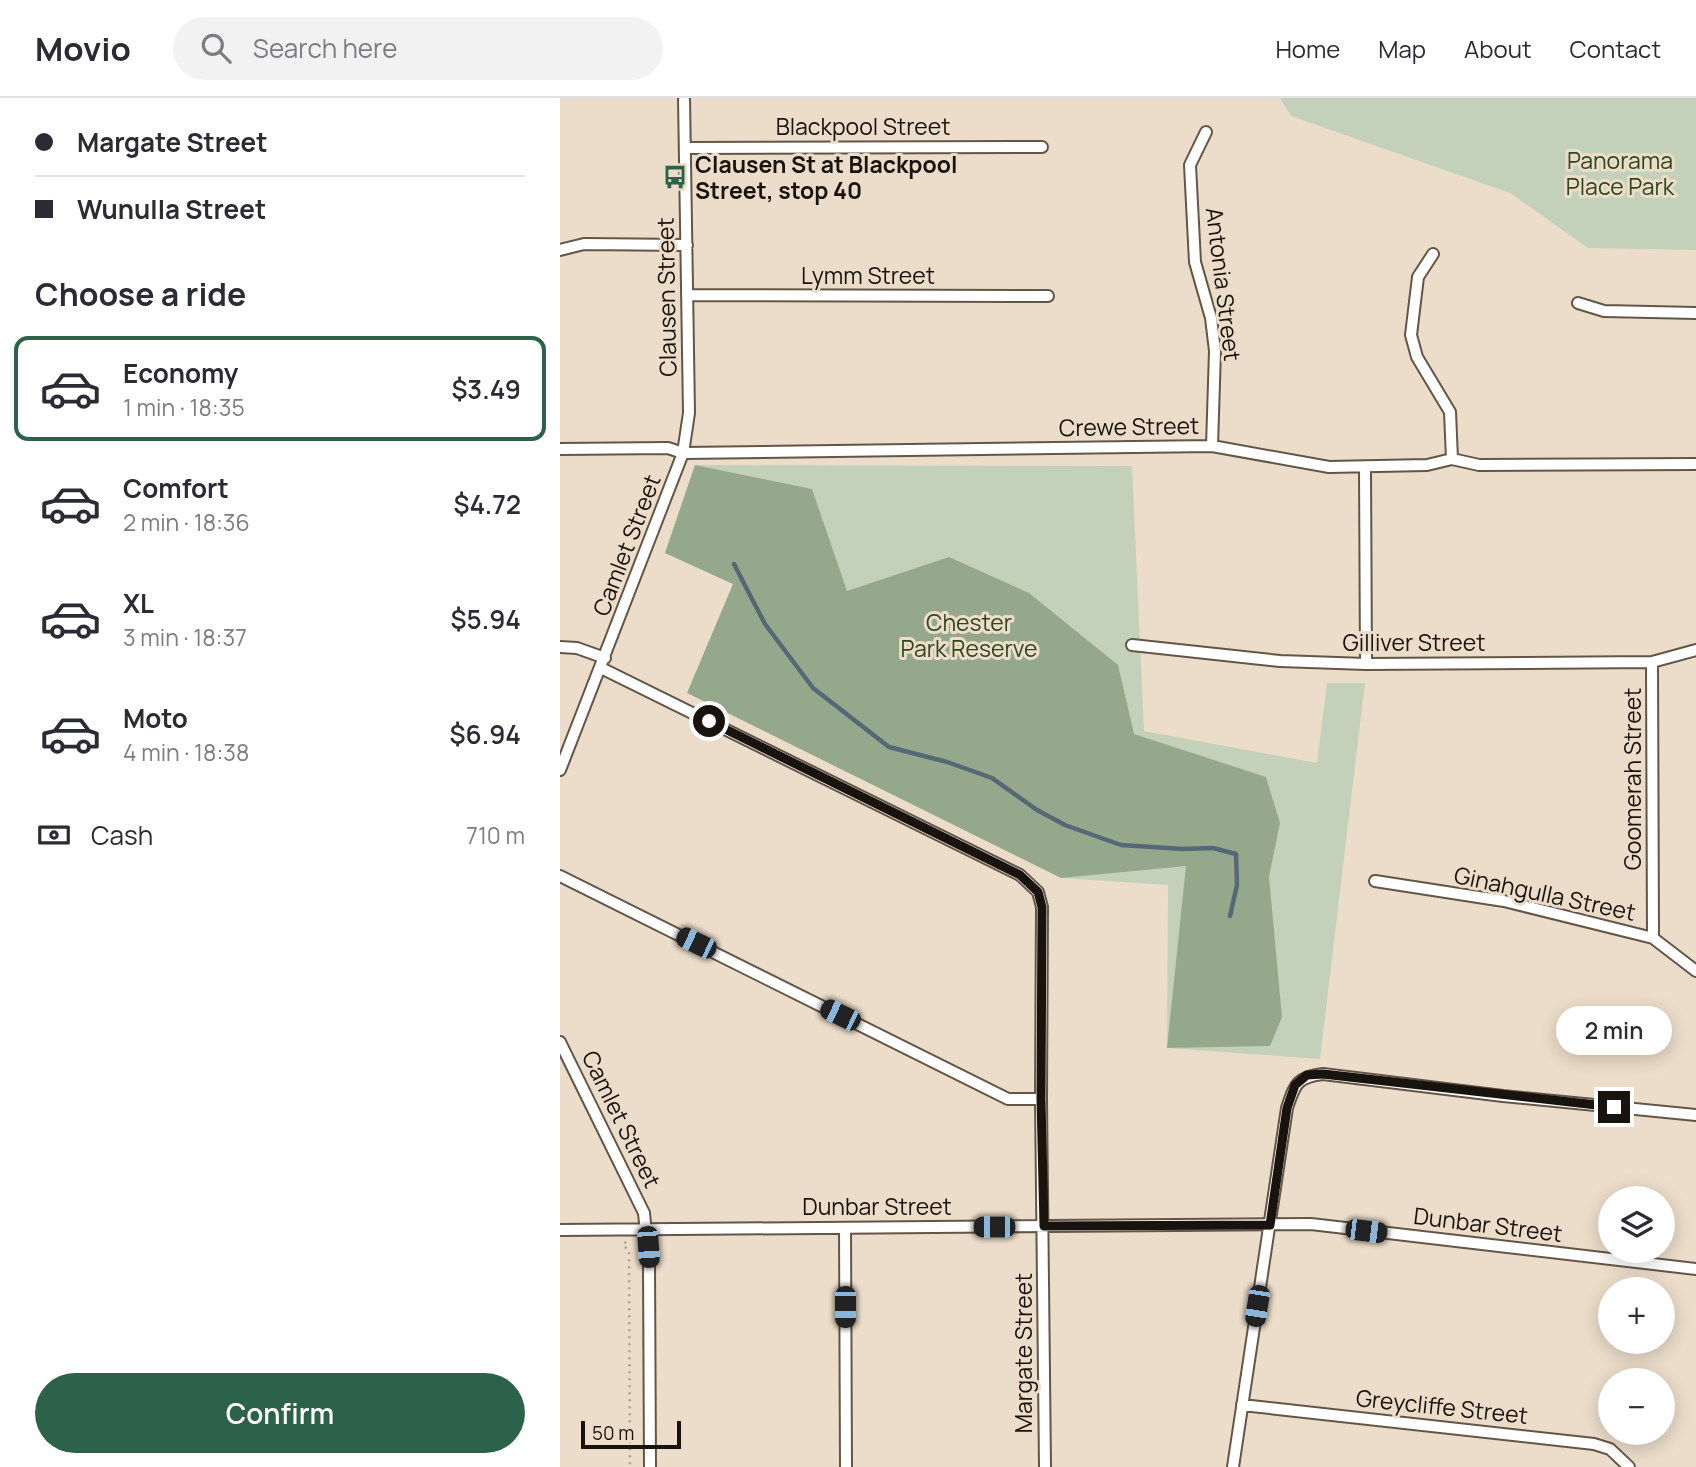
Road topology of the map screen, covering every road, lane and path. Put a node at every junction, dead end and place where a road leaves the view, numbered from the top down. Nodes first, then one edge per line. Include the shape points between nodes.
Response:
1 (684, 98) edge
2 (1206, 132) dead end
3 (1042, 147) dead end
4 (685, 148) junction
5 (687, 246) junction
6 (560, 250) edge
7 (1433, 254) dead end
8 (687, 295) junction
9 (1048, 296) dead end
10 (1578, 303) dead end
11 (1696, 313) edge
12 (1212, 446) junction
13 (560, 449) edge
14 (683, 453) junction
15 (1452, 459) junction
16 (1696, 464) edge
17 (1365, 468) junction
18 (1132, 645) dead end
19 (560, 647) edge
20 (1696, 650) edge
21 (1653, 662) junction
22 (603, 663) junction
23 (1366, 664) junction
24 (560, 770) edge
25 (560, 876) edge
26 (1375, 881) dead end
27 (1653, 938) junction
28 (1696, 971) edge
29 (560, 1042) edge
30 (1041, 1099) junction
31 (1696, 1115) edge
32 (1270, 1225) junction
33 (1044, 1226) junction
34 (646, 1228) junction
35 (845, 1228) junction
36 (560, 1230) edge
37 (628, 1240) dead end
38 (1696, 1269) edge
39 (1242, 1405) junction
40 (630, 1467) edge
41 (650, 1467) edge
42 (846, 1467) edge
43 (1045, 1467) edge
44 (1233, 1467) edge
45 (1629, 1467) edge

1 - 4 street, Clausen Street
2 - 12 street, Antonia Street via 1190,165 1195,262 1215,351
3 - 4 street, Blackpool Street
4 - 5 street, Clausen Street
5 - 6 street via 584,244
5 - 8 street, Clausen Street
7 - 15 street via 1418,277 1411,335 1417,357 1450,412
8 - 9 street, Lymm Street
8 - 14 street, Clausen Street via 689,413
10 - 11 street via 1604,311
12 - 14 street, Crewe Street
12 - 17 street, Crewe Street via 1329,467
13 - 14 street, Crewe Street via 668,448
14 - 22 street, Camlet Street
15 - 16 street, Crewe Street via 1479,465
15 - 17 street, Crewe Street
17 - 23 street
18 - 23 street, Gilliver Street via 1280,661
19 - 22 street, Margate Street via 577,648
20 - 21 street, Gilliver Street
21 - 23 street, Gilliver Street
21 - 27 street, Goomerah Street
22 - 24 street, Camlet Street
22 - 30 street, Margate Street via 1020,875 1038,892 1042,907
25 - 30 street via 1008,1099
26 - 27 street, Ginahgulla Street via 1504,901
27 - 28 street, Ginahgulla Street
29 - 34 street, Camlet Street via 635,1192
30 - 33 street, Margate Street
31 - 32 street via 1307,1075 1295,1085 1287,1108
32 - 33 street, Dunbar Street
32 - 38 street, Dunbar Street via 1311,1224
32 - 39 street
33 - 35 street, Dunbar Street
33 - 43 street, Margate Street
34 - 35 street, Dunbar Street
34 - 36 street, Dunbar Street
34 - 41 street, Camlet Street
35 - 42 street
37 - 40 path via 623,1245 629,1251
39 - 44 street
39 - 45 street, Greycliffe Street via 1594,1444 1610,1449

